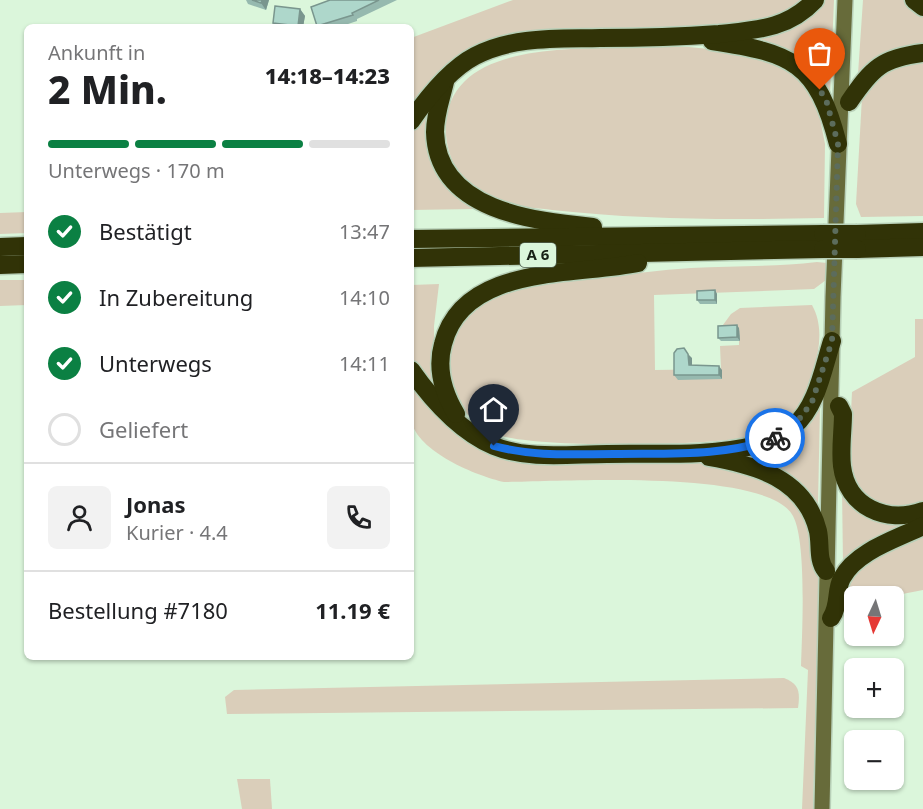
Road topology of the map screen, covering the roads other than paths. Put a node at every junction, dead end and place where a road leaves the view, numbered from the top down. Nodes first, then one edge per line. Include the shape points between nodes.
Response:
1 (815, 0) edge
2 (845, 0) edge
3 (854, 0) edge
4 (914, 0) edge
5 (923, 7) edge
6 (684, 37) junction
7 (923, 53) edge
8 (446, 81) junction
9 (849, 102) junction
10 (414, 117) edge
11 (838, 144) junction
12 (923, 232) edge
13 (647, 236) junction
14 (414, 239) edge
15 (857, 241) junction
16 (823, 242) junction
17 (24, 246) edge
18 (0, 247) edge
19 (882, 248) junction
20 (923, 248) edge
21 (666, 252) junction
22 (414, 258) edge
23 (923, 260) edge
24 (24, 264) edge
25 (0, 265) edge
26 (832, 341) junction
27 (414, 374) edge
28 (840, 406) junction
29 (462, 426) junction
30 (689, 453) junction
31 (923, 511) edge
32 (923, 526) edge
33 (826, 571) junction
34 (831, 618) junction
35 (825, 714) junction
36 (822, 809) edge

1 - 6 highway via 794,19 779,26
2 - 11 main road
3 - 9 main road
4 - 5 highway
6 - 8 highway via 519,41 472,57
6 - 11 highway via 758,48 795,64 809,76 827,103
7 - 9 highway via 884,62 868,74
8 - 10 highway
8 - 13 highway via 435,134 442,160 455,183 482,204 531,219 628,227
9 - 28 main road
11 - 26 main road
12 - 15 highway, A 6
13 - 14 highway, A 6
13 - 16 highway, A 6
15 - 16 highway, A 6, bridge
15 - 19 highway, A 6
16 - 21 highway, A 6
17 - 18 highway
19 - 20 highway, A 6
19 - 23 highway via 895,258
21 - 22 highway, A 6
21 - 29 highway via 636,263 523,278 489,289 469,301 445,334 440,354 446,398
24 - 25 highway
26 - 30 highway via 812,402 794,426 757,445
26 - 33 main road
27 - 29 highway via 432,400
28 - 31 highway via 842,464 846,483 856,499 891,517
28 - 34 main road via 836,413
29 - 30 highway via 494,446 514,452
30 - 33 highway via 747,464 785,482 800,495 810,512 818,530 820,564
32 - 34 highway via 860,557 849,568 840,581 837,610
33 - 35 main road
34 - 35 main road
35 - 36 main road

